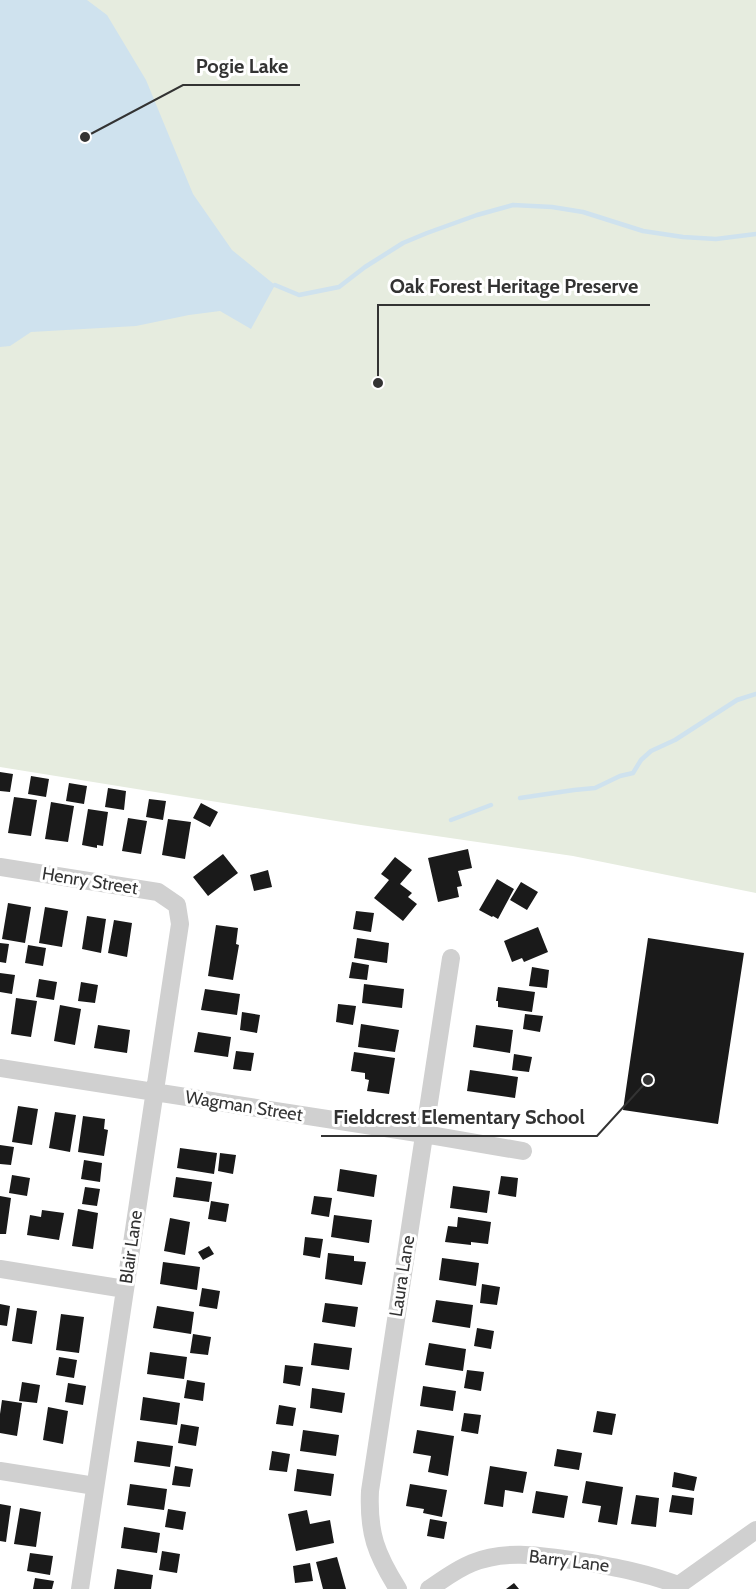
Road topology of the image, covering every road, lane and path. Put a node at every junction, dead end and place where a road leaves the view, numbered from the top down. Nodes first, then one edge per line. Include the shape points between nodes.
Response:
1 (0, 867) edge
2 (177, 905) joint
3 (451, 958) dead end
4 (0, 1068) edge
5 (154, 1092) junction
6 (424, 1134) junction
7 (523, 1151) dead end
8 (0, 1269) edge
9 (125, 1289) junction
10 (0, 1471) edge
11 (95, 1486) junction
12 (756, 1530) edge
13 (675, 1587) edge
14 (80, 1589) edge
15 (398, 1589) edge
16 (429, 1589) edge

1 - 2 street, Henry Street via 158,892
2 - 5 street, Blair Lane via 180,924
3 - 6 street, Laura Lane
4 - 5 street, Wagman Street
5 - 6 street, Wagman Street
5 - 9 street, Blair Lane
6 - 7 street, Wagman Street
6 - 15 street, Laura Lane via 370,1491 370,1524 375,1545
8 - 9 street
9 - 11 street, Blair Lane
10 - 11 street
11 - 14 street, Blair Lane
12 - 13 street
13 - 16 street, Barry Lane via 633,1570 533,1554 472,1563

